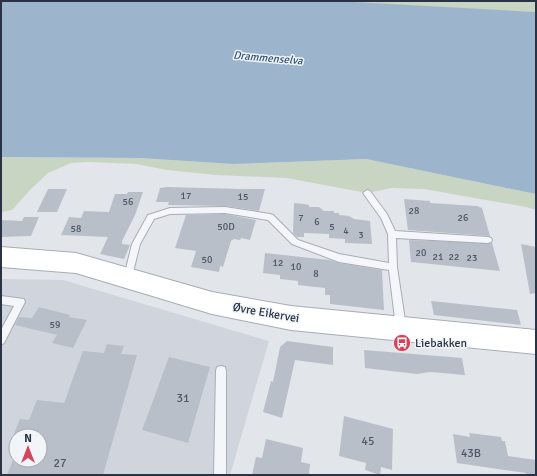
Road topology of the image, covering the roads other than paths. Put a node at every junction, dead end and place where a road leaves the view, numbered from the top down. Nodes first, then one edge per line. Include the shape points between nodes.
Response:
1 (367, 193) dead end
2 (392, 234) junction
3 (488, 240) dead end
4 (1, 257) edge
5 (393, 267) junction
6 (128, 277) junction
7 (1, 300) edge
8 (401, 328) junction
9 (1, 340) edge
10 (536, 342) edge
11 (222, 371) dead end
12 (220, 475) edge

1 - 2 lane via 384,216
2 - 3 lane
2 - 5 lane
4 - 6 main road, Øvre Eikervei via 76,263
5 - 6 lane via 339,258 295,242 270,216 225,210 170,211 151,217 136,244
5 - 8 lane
6 - 8 main road, Øvre Eikervei via 212,303 283,316
7 - 9 lane via 21,302
8 - 10 main road, Øvre Eikervei
11 - 12 lane

